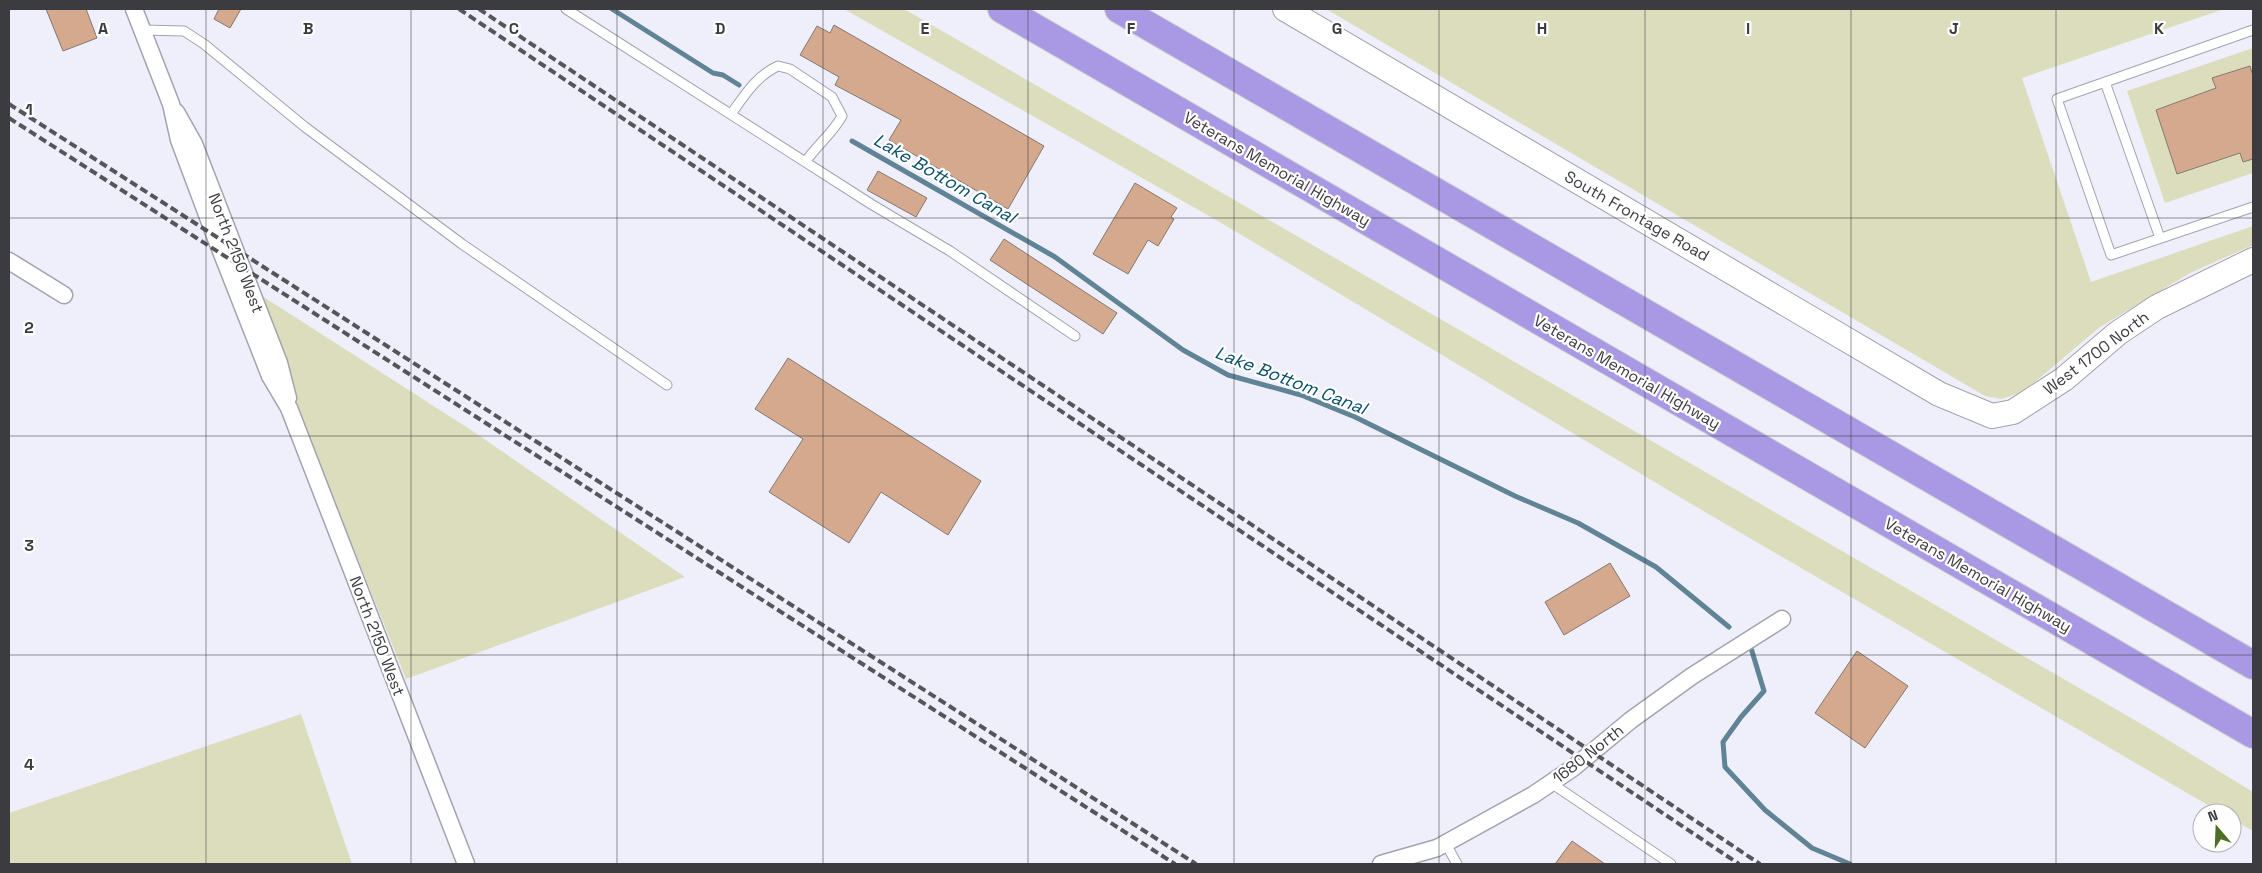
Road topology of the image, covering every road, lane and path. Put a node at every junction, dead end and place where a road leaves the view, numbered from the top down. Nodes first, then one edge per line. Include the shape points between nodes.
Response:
1 (134, 9) edge
2 (566, 9) edge
3 (1002, 9) edge
4 (1119, 9) edge
5 (1285, 9) edge
6 (142, 30) junction
7 (2253, 30) edge
8 (2106, 82) junction
9 (731, 114) junction
10 (806, 161) junction
11 (2253, 207) edge
12 (2160, 238) junction
13 (2253, 260) edge
14 (9, 261) edge
15 (64, 295) dead end
16 (1075, 336) dead end
17 (667, 385) dead end
18 (1992, 416) joint
19 (1782, 619) dead end
20 (2253, 665) edge
21 (2253, 734) edge
22 (1552, 782) junction
23 (1446, 844) junction
24 (466, 864) edge
25 (1381, 864) edge
26 (1457, 864) edge
27 (1671, 864) edge

1 - 6 street, North 2150 West
2 - 9 lane
3 - 21 highway, Veterans Memorial Highway
4 - 20 highway
5 - 18 street, South Frontage Road via 1939,394
6 - 17 lane via 184,31 204,44 305,127 462,244
6 - 24 street, North 2150 West via 171,104 178,140 215,236 270,376 289,408
7 - 8 lane
8 - 12 lane
8 - 12 lane via 2057,99 2111,255
9 - 10 lane
9 - 10 lane via 762,75 778,66 790,69 832,97 842,116
10 - 16 lane via 950,251
11 - 12 lane
13 - 18 street, West 1700 North via 2157,307 2118,333 2058,383 2012,412
14 - 15 street
19 - 22 street, 1680 North via 1692,676
22 - 23 street, 1680 North via 1501,815
22 - 27 lane
23 - 25 street, 1680 North
23 - 26 lane

